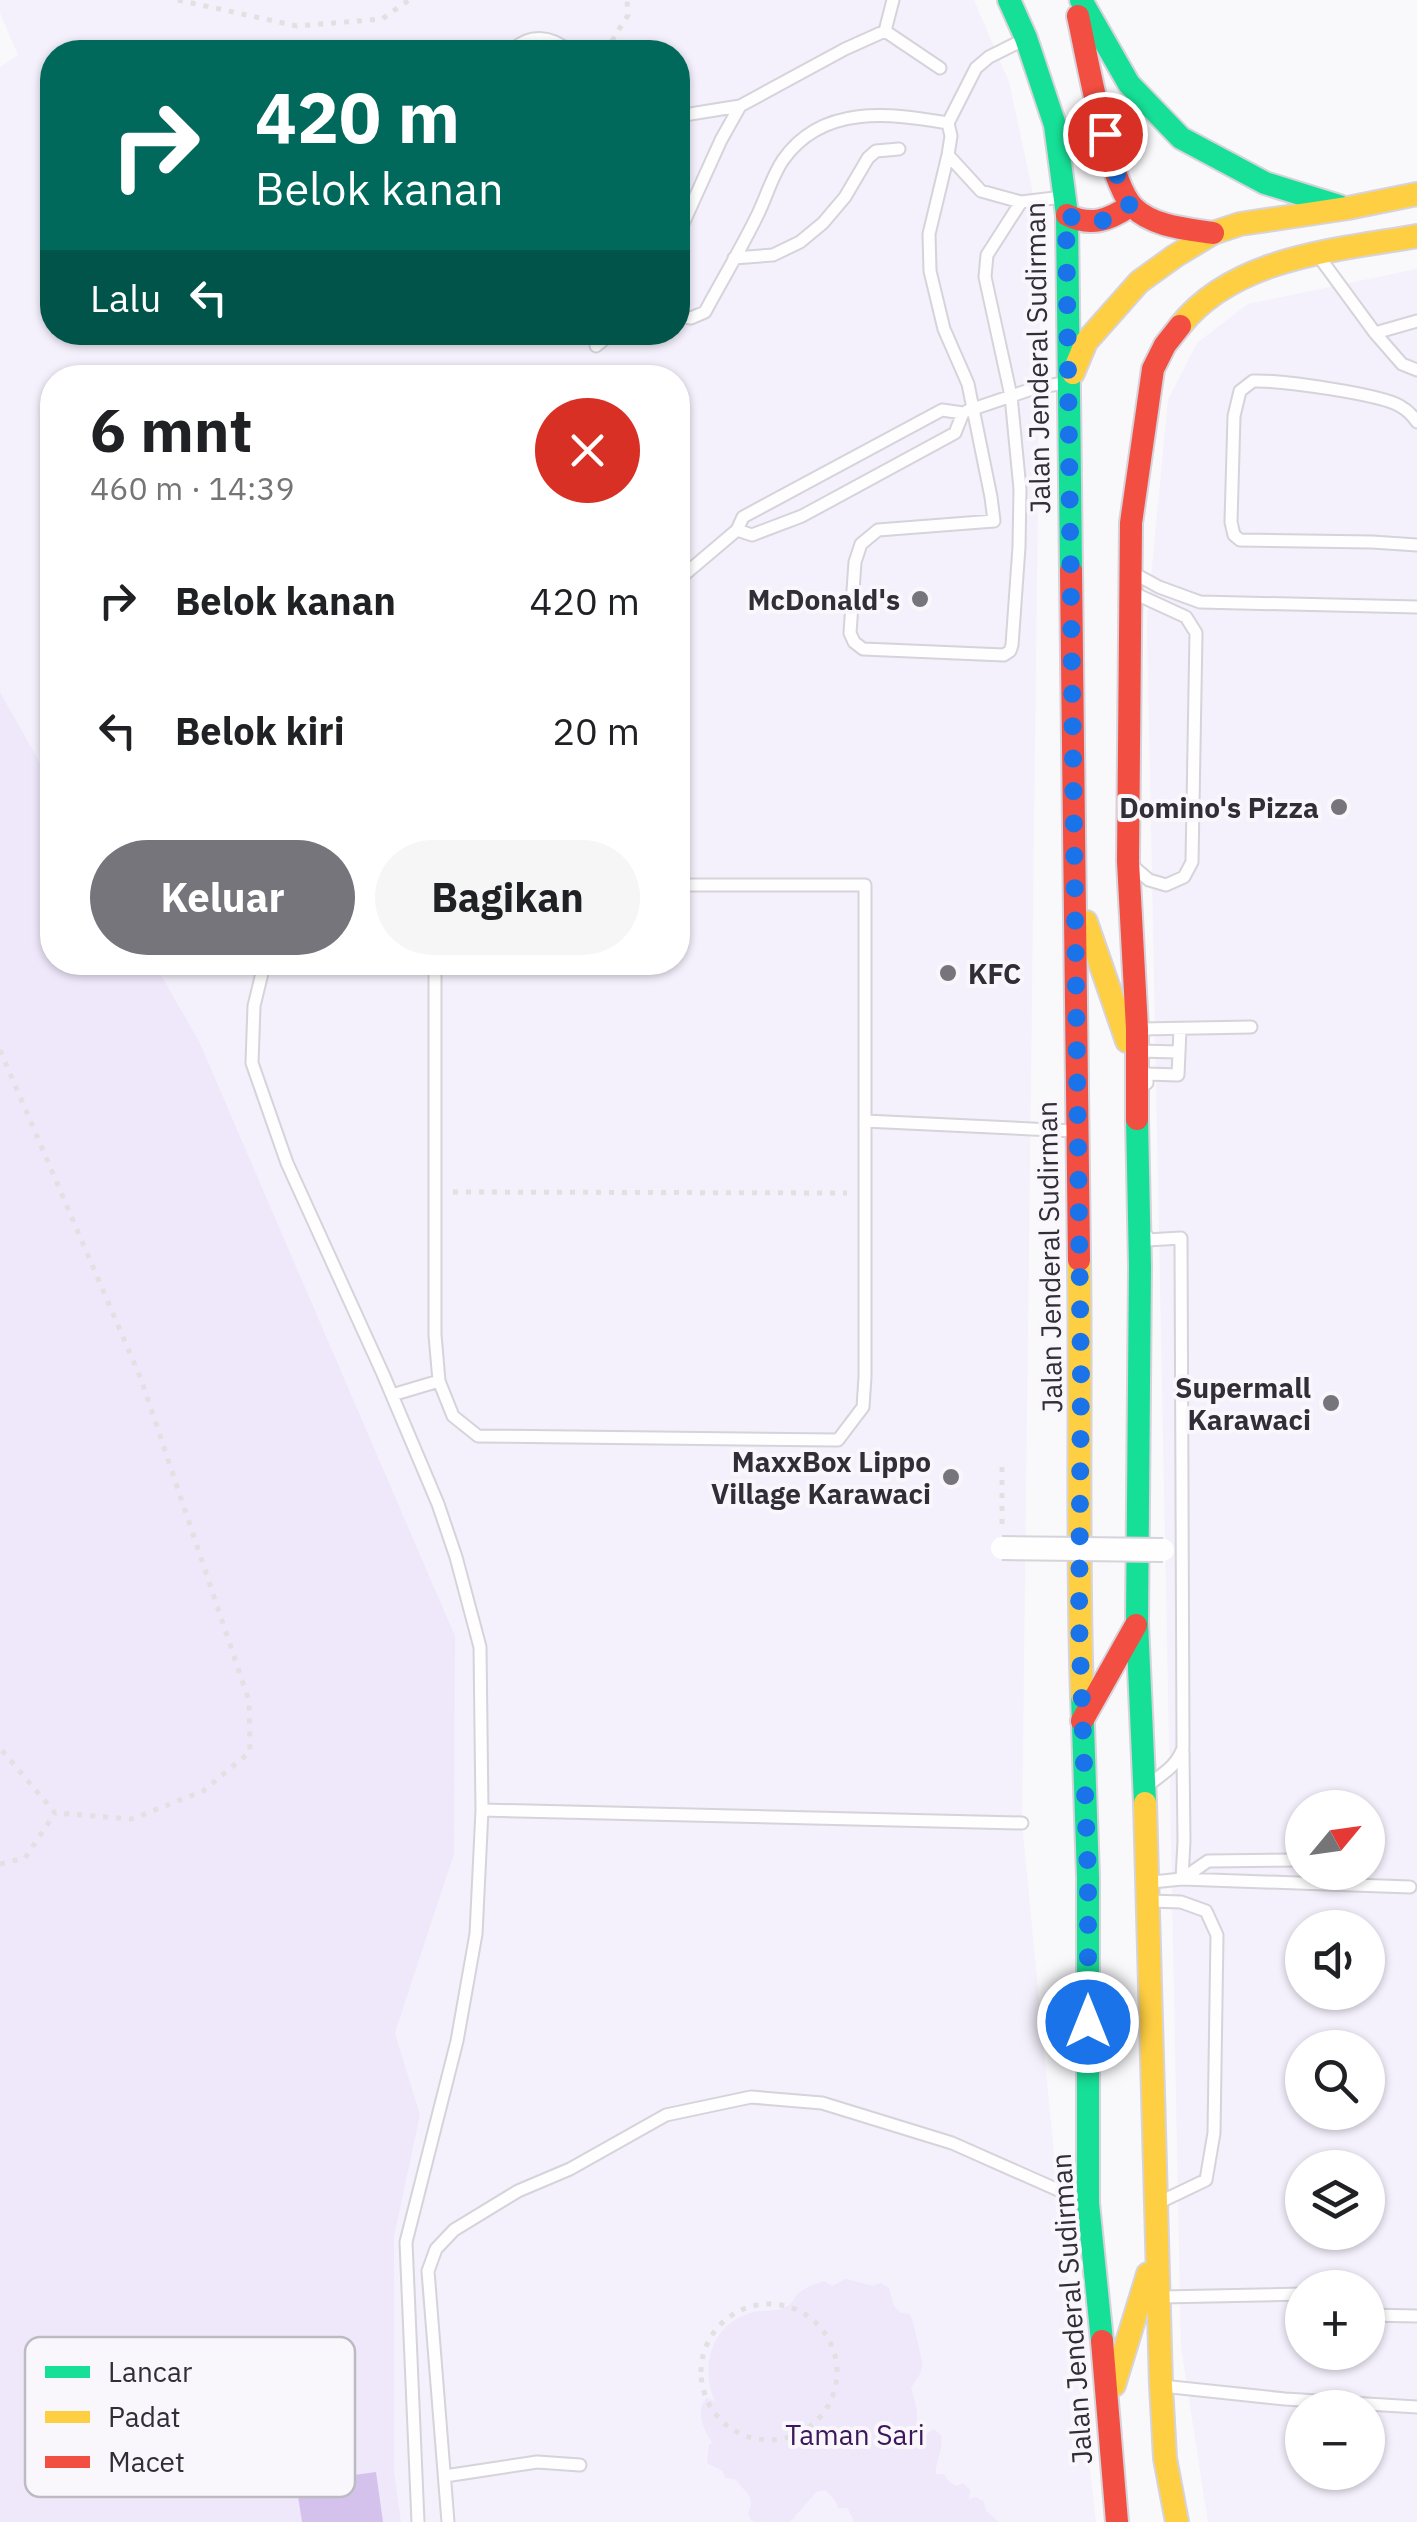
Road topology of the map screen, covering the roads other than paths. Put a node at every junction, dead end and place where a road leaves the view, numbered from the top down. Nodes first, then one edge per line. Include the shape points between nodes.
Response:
1 (892, 0) edge
2 (1009, 0) edge
3 (1078, 0) edge
4 (884, 31) junction
5 (1026, 38) junction
6 (940, 68) dead end
7 (740, 106) junction
8 (690, 114) edge
9 (948, 122) junction
10 (899, 150) dead end
11 (948, 155) junction
12 (1417, 194) edge
13 (1020, 202) junction
14 (1066, 206) junction
15 (1130, 206) junction
16 (690, 208) edge
17 (1348, 208) junction
18 (1213, 233) junction
19 (1417, 236) edge
20 (1317, 254) junction
21 (734, 258) junction
22 (690, 318) edge
23 (1417, 321) edge
24 (1375, 334) junction
25 (1417, 359) edge
26 (1402, 364) junction
27 (1417, 370) edge
28 (1068, 383) junction
29 (1011, 396) junction
30 (968, 410) junction
31 (1417, 422) edge
32 (736, 530) junction
33 (1417, 545) edge
34 (690, 570) edge
35 (1129, 581) junction
36 (1417, 608) edge
37 (1128, 861) junction
38 (690, 884) edge
39 (1076, 893) junction
40 (262, 975) edge
41 (434, 975) edge
42 (1251, 1027) dead end
43 (1180, 1029) junction
44 (1137, 1049) junction
45 (1179, 1052) junction
46 (865, 1121) junction
47 (1078, 1131) junction
48 (439, 1380) junction
49 (392, 1395) junction
50 (1002, 1548) road end
51 (1163, 1550) dead end
52 (1137, 1622) junction
53 (1082, 1721) junction
54 (1183, 1748) junction
55 (1143, 1789) junction
56 (482, 1810) junction
57 (1022, 1823) dead end
58 (1285, 1860) edge
59 (1182, 1879) junction
60 (1410, 1888) dead end
61 (1148, 1892) junction
62 (1088, 2203) junction
63 (1156, 2203) junction
64 (1156, 2250) junction
65 (1285, 2294) edge
66 (1158, 2297) junction
67 (1385, 2315) edge
68 (1417, 2316) edge
69 (1161, 2386) junction
70 (1108, 2404) junction
71 (1417, 2407) edge
72 (580, 2465) dead end
73 (446, 2476) junction
74 (418, 2522) edge
75 (448, 2522) edge
76 (1116, 2522) edge
77 (1177, 2522) edge

1 - 4 lane
2 - 5 street, Jalan Jenderal Sudirman
3 - 15 street via 1105,134
3 - 17 street via 1129,84 1181,138 1265,183
4 - 6 lane
4 - 7 lane
5 - 9 lane via 976,68
5 - 14 street, Jalan Jenderal Sudirman via 1055,125
7 - 8 lane
7 - 16 lane
9 - 11 lane
9 - 21 lane via 847,117 825,125 782,160
10 - 21 lane via 868,158 845,197 800,242 773,254
11 - 13 lane via 981,191
11 - 30 lane via 929,234 930,271 944,329 968,384
12 - 17 street
13 - 14 lane
13 - 29 lane via 987,254 985,277
14 - 15 street via 1070,218 1099,223
14 - 28 street, Jalan Jenderal Sudirman
15 - 18 street via 1178,228
17 - 18 street
18 - 28 street via 1139,282 1086,342
19 - 20 street
20 - 24 lane
20 - 35 street via 1254,272 1215,293 1165,345 1153,369
21 - 22 lane via 705,312
23 - 24 lane
24 - 26 lane
25 - 26 lane
26 - 27 lane
28 - 29 lane
28 - 39 street, Jalan Jenderal Sudirman
29 - 30 lane
29 - 30 lane via 1020,489 1010,651 863,648 850,633 861,544 878,530 994,521
30 - 32 lane via 942,410 743,518
30 - 32 lane via 955,433 802,516 752,535
31 - 33 lane via 1398,404 1372,397 1254,381 1240,391 1234,416 1231,522 1240,540
32 - 34 lane
35 - 36 lane via 1200,602
35 - 37 street
35 - 37 lane via 1186,618 1196,634 1192,862 1184,877 1166,886
37 - 44 street
38 - 46 lane via 865,885
39 - 44 street
39 - 47 street, Jalan Jenderal Sudirman
40 - 49 lane via 252,1063 287,1163
41 - 48 lane
42 - 43 lane
43 - 44 lane
43 - 45 lane
44 - 45 lane
44 - 52 street
45 - 54 lane via 1178,1075 1148,1074 1147,1240 1181,1238
46 - 47 lane
46 - 48 lane via 866,1378 862,1407 838,1440 478,1436 453,1416
47 - 53 street, Jalan Jenderal Sudirman
48 - 49 lane
49 - 56 lane via 438,1504 480,1648
50 - 51 street, bridge
52 - 53 street
52 - 55 street
53 - 62 street, Jalan Jenderal Sudirman
54 - 55 lane via 1172,1767
54 - 59 lane
55 - 61 street
56 - 57 lane
56 - 74 lane via 476,1934 457,2042 406,2242
58 - 59 lane via 1208,1861
59 - 60 lane
59 - 61 lane
61 - 63 street
61 - 63 lane via 1206,1911 1217,1936 1214,2133 1206,2180
62 - 70 street, Jalan Jenderal Sudirman
62 - 73 lane via 952,2143 822,2102 750,2098 666,2114 518,2192 454,2230 436,2249 428,2271
63 - 64 street
64 - 66 street
64 - 70 street
65 - 66 lane
66 - 69 street
67 - 68 lane
69 - 71 lane
69 - 77 street
70 - 76 street, Jalan Jenderal Sudirman
72 - 73 lane via 537,2462
73 - 75 lane

